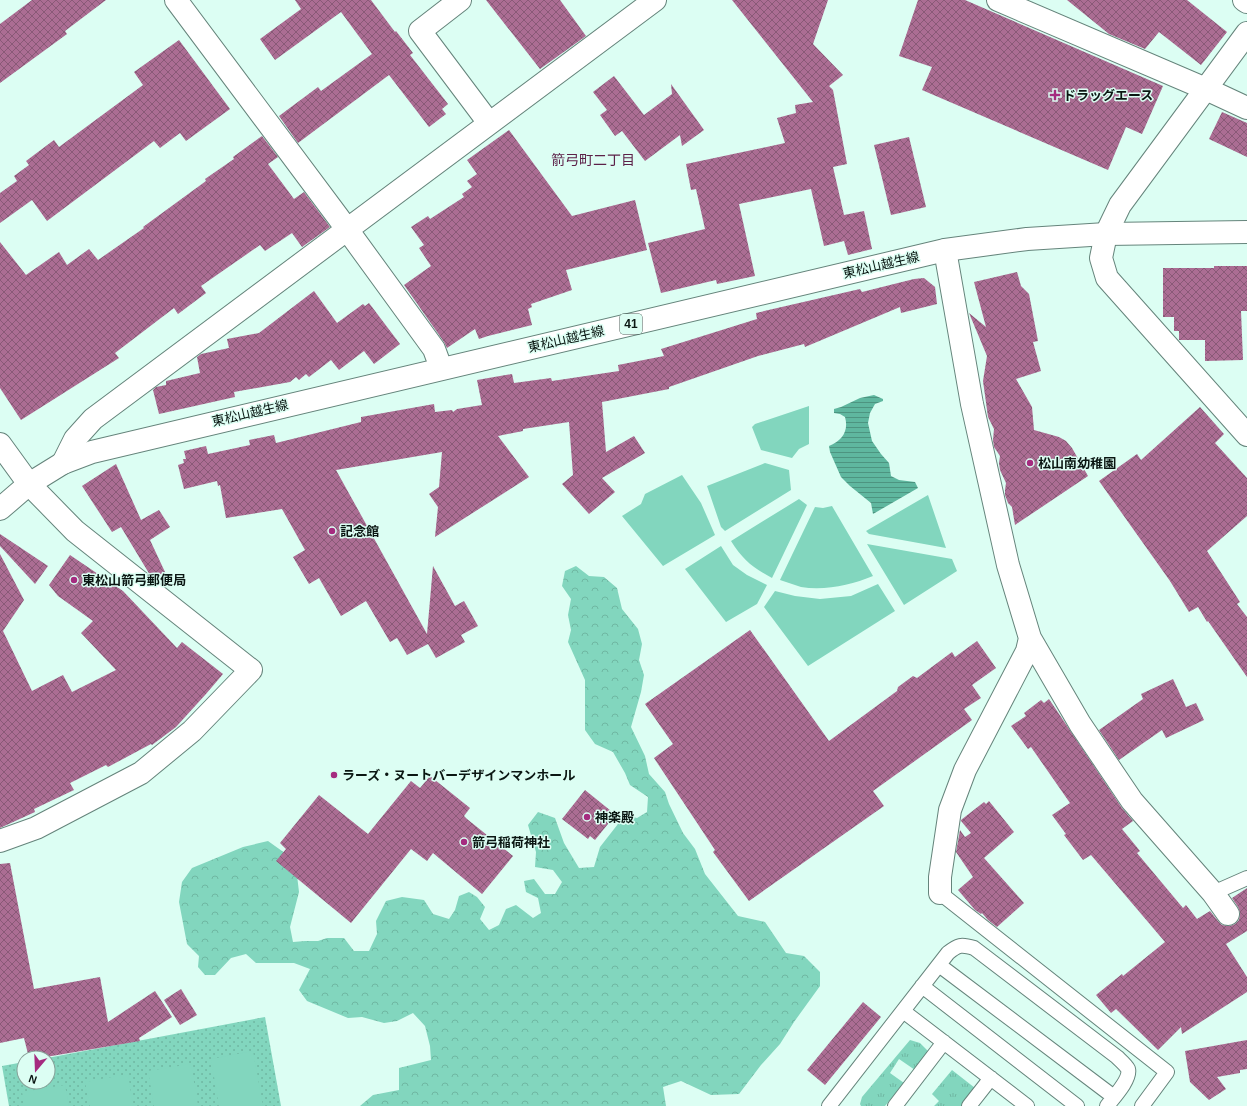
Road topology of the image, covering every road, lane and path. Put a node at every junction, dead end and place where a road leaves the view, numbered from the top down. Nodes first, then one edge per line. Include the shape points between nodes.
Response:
1 (176, 0) edge
2 (460, 0) edge
3 (655, 0) edge
4 (998, 0) edge
5 (1244, 0) edge
6 (1247, 2) edge
7 (1247, 33) edge
8 (1206, 89) junction
9 (1247, 108) edge
10 (489, 123) junction
11 (347, 229) junction
12 (1247, 232) edge
13 (1106, 234) junction
14 (945, 250) junction
15 (442, 368) junction
16 (1247, 435) edge
17 (0, 444) edge
18 (63, 463) junction
19 (29, 484) junction
20 (0, 509) edge
21 (1030, 638) junction
22 (0, 840) edge
23 (1247, 878) edge
24 (940, 893) joint
25 (1213, 893) junction
26 (1228, 914) dead end
27 (939, 965) junction
28 (922, 986) junction
29 (903, 1011) junction
30 (944, 1042) junction
31 (991, 1078) junction
32 (1111, 1102) edge
33 (833, 1104) edge
34 (895, 1106) edge
35 (969, 1106) edge
36 (1027, 1106) edge
37 (1077, 1106) edge
38 (1142, 1106) edge

1 - 11 street
2 - 10 street via 420,31
3 - 10 street
4 - 8 street
5 - 6 street
7 - 8 street
8 - 9 street
8 - 13 street via 1120,205
10 - 11 street
11 - 15 street via 434,349
11 - 18 street via 92,419 75,439
12 - 13 street, 東松山越生線 / 41
13 - 14 street, 東松山越生線 / 41 via 1027,239
13 - 16 street via 1101,258 1107,278
14 - 15 street, 東松山越生線 / 41
14 - 21 street via 972,404 1008,565
15 - 18 street, 東松山越生線 / 41 via 113,446
17 - 19 street
18 - 19 street, 東松山越生線 / 41
19 - 20 street, 東松山越生線 / 41
19 - 22 street via 75,531 251,670 192,731 140,773 36,828
21 - 24 street via 1027,651 965,770 950,810
21 - 25 street via 1080,724 1132,801
23 - 25 lane
24 - 38 lane via 1167,1072
25 - 26 street
27 - 28 lane
27 - 32 lane
27 - 32 lane via 957,946 974,948 1117,1057 1128,1070 1127,1078
28 - 29 lane
28 - 37 lane
29 - 30 lane
29 - 33 lane
30 - 31 lane
30 - 34 lane
31 - 35 lane
31 - 36 lane

